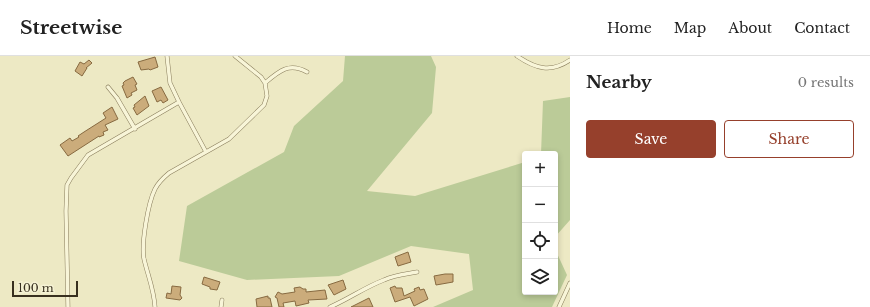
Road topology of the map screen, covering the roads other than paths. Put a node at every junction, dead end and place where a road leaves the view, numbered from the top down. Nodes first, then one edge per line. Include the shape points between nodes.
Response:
1 (167, 56) edge
2 (235, 56) edge
3 (518, 56) edge
4 (570, 60) edge
5 (307, 72) dead end
6 (265, 83) junction
7 (108, 87) dead end
8 (179, 102) junction
9 (135, 129) junction
10 (206, 152) junction
11 (417, 272) dead end
12 (570, 283) edge
13 (222, 300) dead end
14 (68, 307) edge
15 (155, 307) edge
16 (221, 307) edge
17 (330, 307) edge
18 (559, 307) edge

1 - 8 street via 170,83
2 - 6 street
3 - 4 street via 527,63 547,68
5 - 6 street via 286,68
6 - 10 street via 267,96 264,105 228,139
7 - 9 street
8 - 9 street
8 - 10 street
9 - 14 street via 88,155 67,185
10 - 15 street via 165,177 152,196 144,258
11 - 17 street via 383,280
12 - 18 street
13 - 16 street

